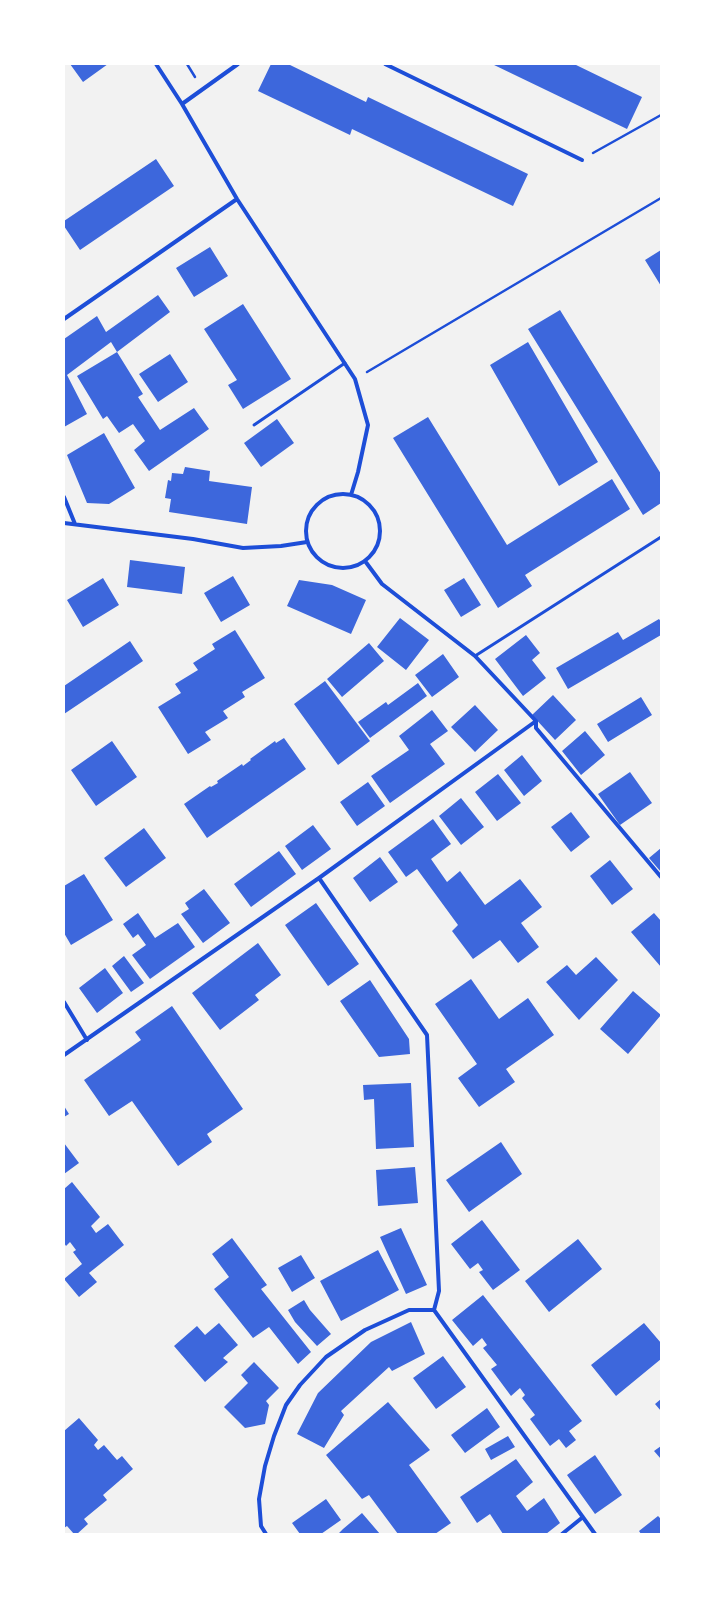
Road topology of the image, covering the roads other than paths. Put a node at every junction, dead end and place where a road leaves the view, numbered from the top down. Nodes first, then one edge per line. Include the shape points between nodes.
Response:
1 (156, 64) edge
2 (238, 64) edge
3 (385, 64) edge
4 (182, 104) junction
5 (582, 160) road end
6 (237, 199) junction
7 (64, 319) edge
8 (345, 363) junction
9 (254, 425) dead end
10 (351, 495) junction
11 (64, 497) edge
12 (64, 523) edge
13 (75, 524) junction
14 (661, 537) edge
15 (307, 542) junction
16 (365, 561) junction
17 (475, 656) junction
18 (536, 721) junction
19 (661, 876) edge
20 (319, 878) junction
21 (64, 1002) edge
22 (87, 1040) junction
23 (64, 1055) edge
24 (434, 1310) junction
25 (583, 1517) junction
26 (266, 1534) edge
27 (562, 1534) edge
28 (595, 1534) edge

1 - 4 street
2 - 4 street
3 - 5 street
4 - 6 street
6 - 7 street
6 - 8 street
8 - 9 lane
8 - 10 street via 355,379 368,425
10 - 15 street via 332,495 320,501 310,513 306,526
10 - 16 street via 360,498 372,508 378,520 380,536
11 - 13 street
12 - 13 street
13 - 15 street via 243,548
14 - 17 lane
15 - 16 street via 313,554 325,564 338,568 352,567
16 - 17 street via 382,584
17 - 18 street
18 - 19 street via 536,728
18 - 20 street
20 - 22 street
20 - 24 street via 427,1035 439,1291
21 - 22 street
22 - 23 street
24 - 25 street
24 - 26 street via 409,1310 365,1330 326,1357 300,1385 286,1405 265,1466 259,1499 261,1526
25 - 27 street
25 - 28 street

